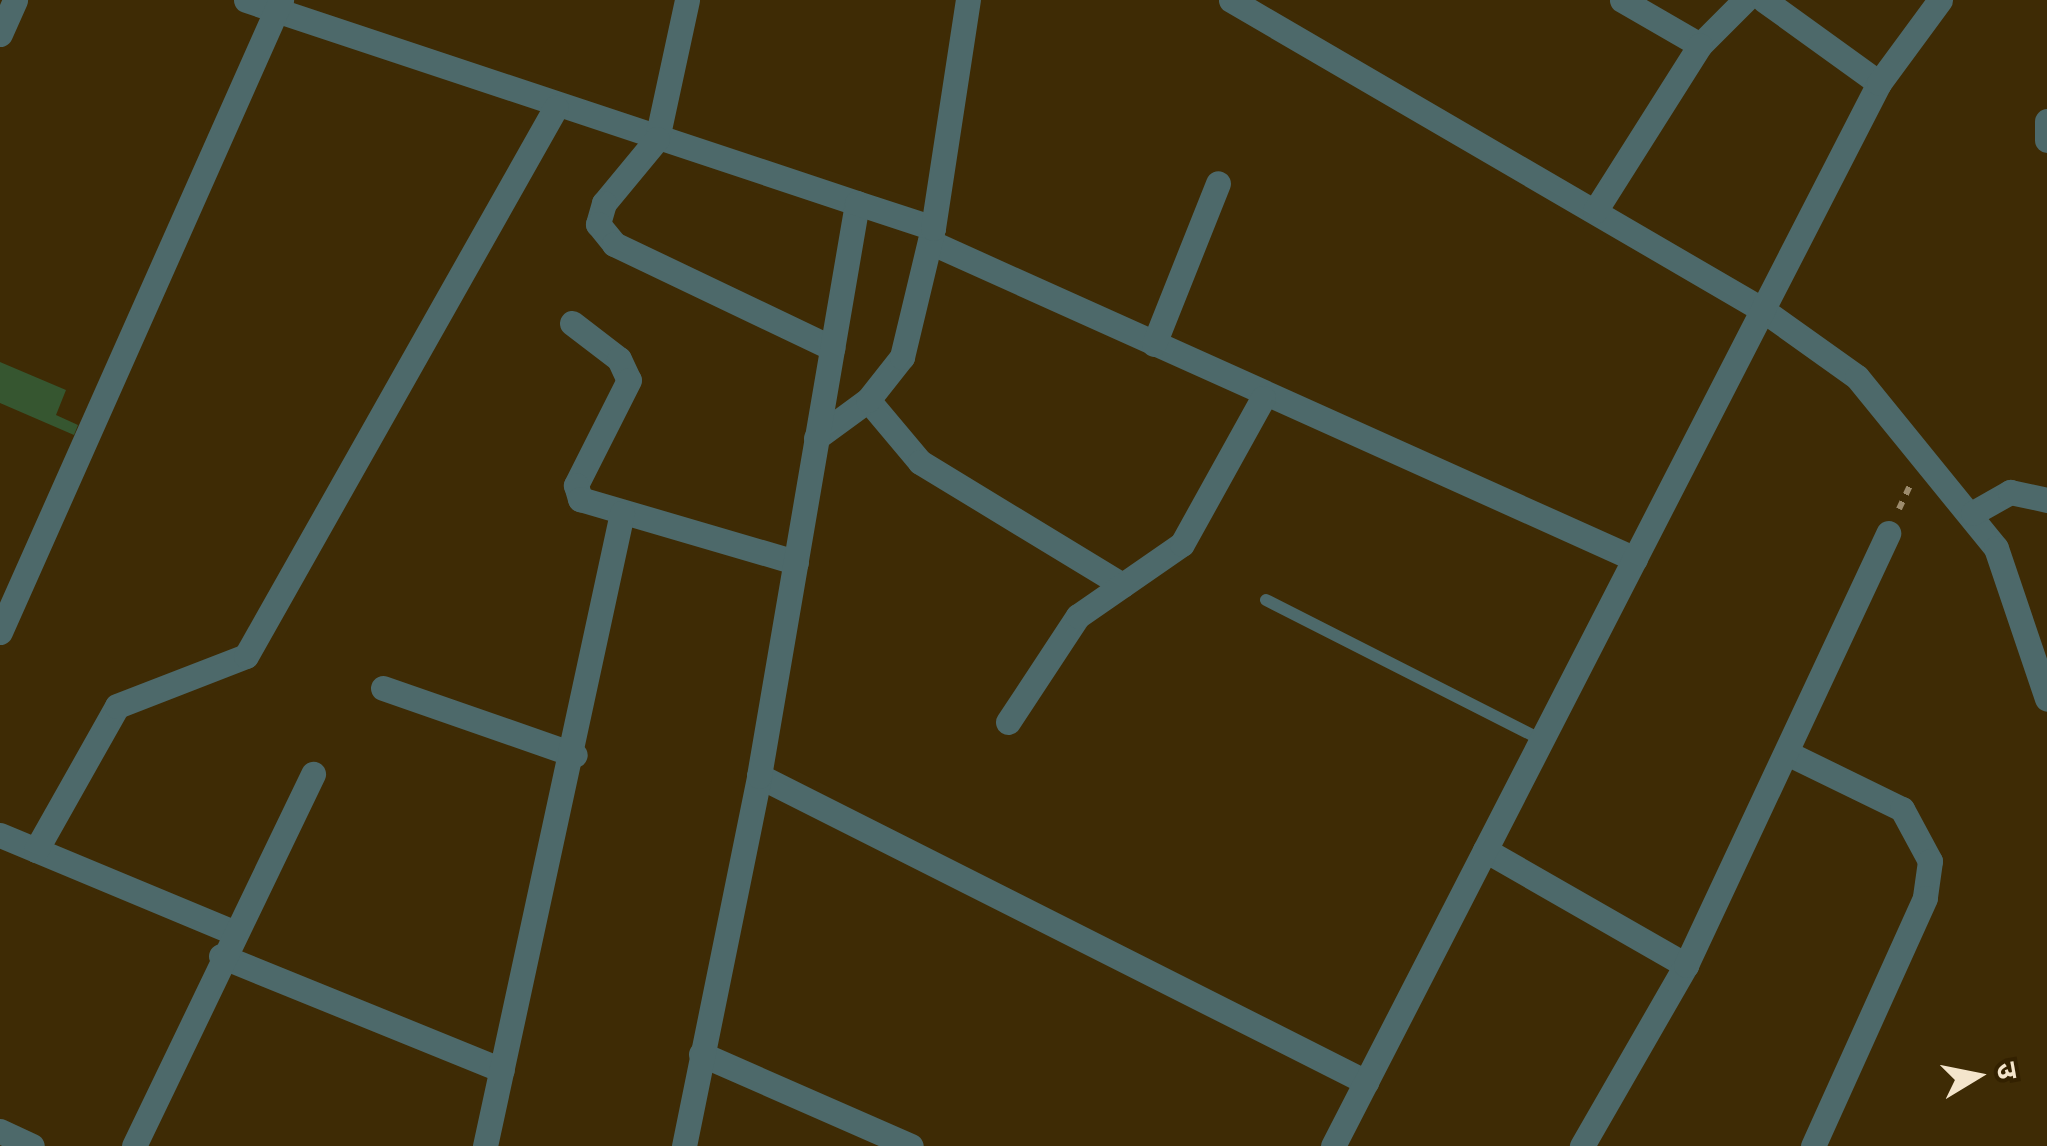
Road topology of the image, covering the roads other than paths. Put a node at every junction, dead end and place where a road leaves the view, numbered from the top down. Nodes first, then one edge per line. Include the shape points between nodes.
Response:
1 (14, 0) edge
2 (246, 0) edge
3 (687, 0) edge
4 (968, 0) edge
5 (1231, 0) edge
6 (1622, 0) edge
7 (1745, 0) edge
8 (1764, 0) edge
9 (1940, 0) edge
10 (279, 5) edge
11 (0, 34) edge
12 (1700, 45) junction
13 (1879, 83) junction
14 (556, 107) junction
15 (2047, 121) edge
16 (658, 139) junction
17 (2047, 140) edge
18 (1218, 182) dead end
19 (857, 202) junction
20 (1595, 211) junction
21 (931, 235) junction
22 (1763, 310) junction
23 (572, 323) dead end
24 (1154, 344) junction
25 (832, 348) junction
26 (1263, 398) junction
27 (868, 400) junction
28 (816, 438) junction
29 (2047, 500) edge
30 (622, 513) junction
31 (1972, 513) junction
32 (1888, 533) road end
33 (1635, 559) junction
34 (796, 562) junction
35 (1122, 585) junction
36 (1266, 600) dead end
37 (0, 632) edge
38 (382, 688) dead end
39 (2047, 698) edge
40 (1008, 722) dead end
41 (1542, 740) junction
42 (1787, 753) junction
43 (575, 756) junction
44 (313, 774) dead end
45 (760, 776) junction
46 (0, 835) edge
47 (36, 850) junction
48 (1485, 850) junction
49 (233, 932) junction
50 (221, 956) junction
51 (1686, 965) junction
52 (701, 1054) junction
53 (502, 1070) junction
54 (1366, 1082) junction
55 (0, 1132) edge
56 (32, 1146) edge
57 (134, 1146) edge
58 (485, 1146) edge
59 (684, 1146) edge
60 (912, 1146) edge
61 (1333, 1146) edge
62 (1582, 1146) edge
63 (1814, 1146) edge

1 - 11 street
2 - 10 street
3 - 16 street
4 - 21 street
5 - 20 street
6 - 12 street
7 - 12 street
8 - 13 street
9 - 13 street
10 - 14 street
10 - 37 street
12 - 20 street
13 - 22 street
14 - 16 street
14 - 47 street via 246,656 117,706
15 - 17 street
16 - 19 street
16 - 25 street via 604,203 604,235
18 - 24 street
19 - 21 street
19 - 25 street
20 - 22 street
21 - 24 street
21 - 27 street via 914,332
22 - 31 street via 1857,377
22 - 33 street
23 - 30 street via 627,370 623,402 576,484 586,503
24 - 26 street
25 - 28 street
26 - 33 street
26 - 35 street via 1182,544
27 - 28 street
27 - 35 street via 920,462
28 - 34 street
29 - 31 street via 2010,492
30 - 34 street
30 - 43 street
31 - 39 street via 1996,548
32 - 42 street
33 - 41 street
34 - 45 street
35 - 40 street via 1078,616
36 - 41 lane
38 - 43 street
41 - 48 street
42 - 51 street
42 - 63 street via 1902,809 1930,861 1921,908
43 - 53 street
44 - 49 street
45 - 52 street
45 - 54 street
46 - 47 street
47 - 49 street
48 - 51 street
48 - 54 street
49 - 50 street
50 - 53 street
50 - 57 street
51 - 62 street
52 - 59 street
52 - 60 street
53 - 58 street
54 - 61 street
55 - 56 street

